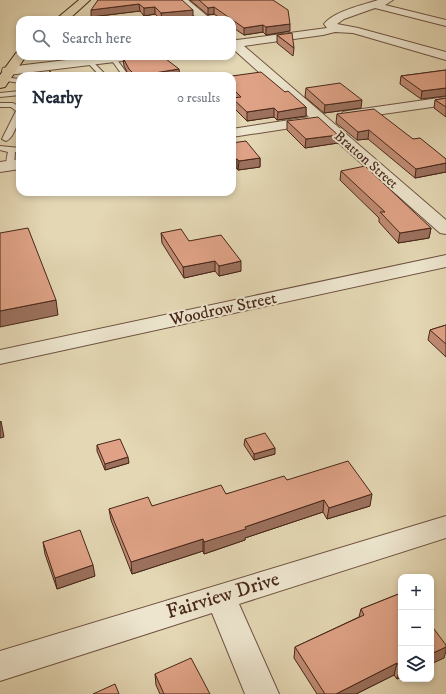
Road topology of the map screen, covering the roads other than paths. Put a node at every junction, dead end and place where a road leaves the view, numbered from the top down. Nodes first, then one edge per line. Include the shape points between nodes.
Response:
1 (85, 0) edge
2 (182, 0) edge
3 (389, 0) edge
4 (374, 5) junction
5 (66, 16) edge
6 (201, 16) edge
7 (446, 23) edge
8 (335, 29) junction
9 (236, 43) edge
10 (236, 46) edge
11 (446, 56) edge
12 (17, 60) edge
13 (97, 60) edge
14 (114, 60) edge
15 (89, 61) junction
16 (34, 72) edge
17 (100, 72) edge
18 (123, 72) edge
19 (16, 76) edge
20 (4, 78) edge
21 (16, 81) edge
22 (16, 93) edge
23 (0, 95) edge
24 (446, 100) edge
25 (0, 105) edge
26 (16, 107) edge
27 (16, 117) edge
28 (319, 120) junction
29 (236, 132) edge
30 (3, 138) edge
31 (2, 148) edge
32 (13, 159) edge
33 (446, 229) edge
34 (446, 260) edge
35 (0, 357) edge
36 (446, 527) edge
37 (220, 597) junction
38 (0, 666) edge
39 (262, 694) edge

1 - 5 main road
2 - 6 street
3 - 4 street
4 - 7 street
4 - 8 street via 340,17 330,24
8 - 9 street
8 - 11 street via 354,30
10 - 28 street, Bratton Street
12 - 20 main road
13 - 15 street
14 - 18 lane
15 - 16 street
15 - 17 lane
19 - 20 street
20 - 21 lane
22 - 23 lane
24 - 28 street
25 - 26 lane
27 - 30 lane
28 - 29 street
28 - 33 street, Bratton Street
30 - 31 lane
31 - 32 lane
34 - 35 street, Woodrow Street
36 - 37 street, Fairview Drive
37 - 38 street, Fairview Drive
37 - 39 street

